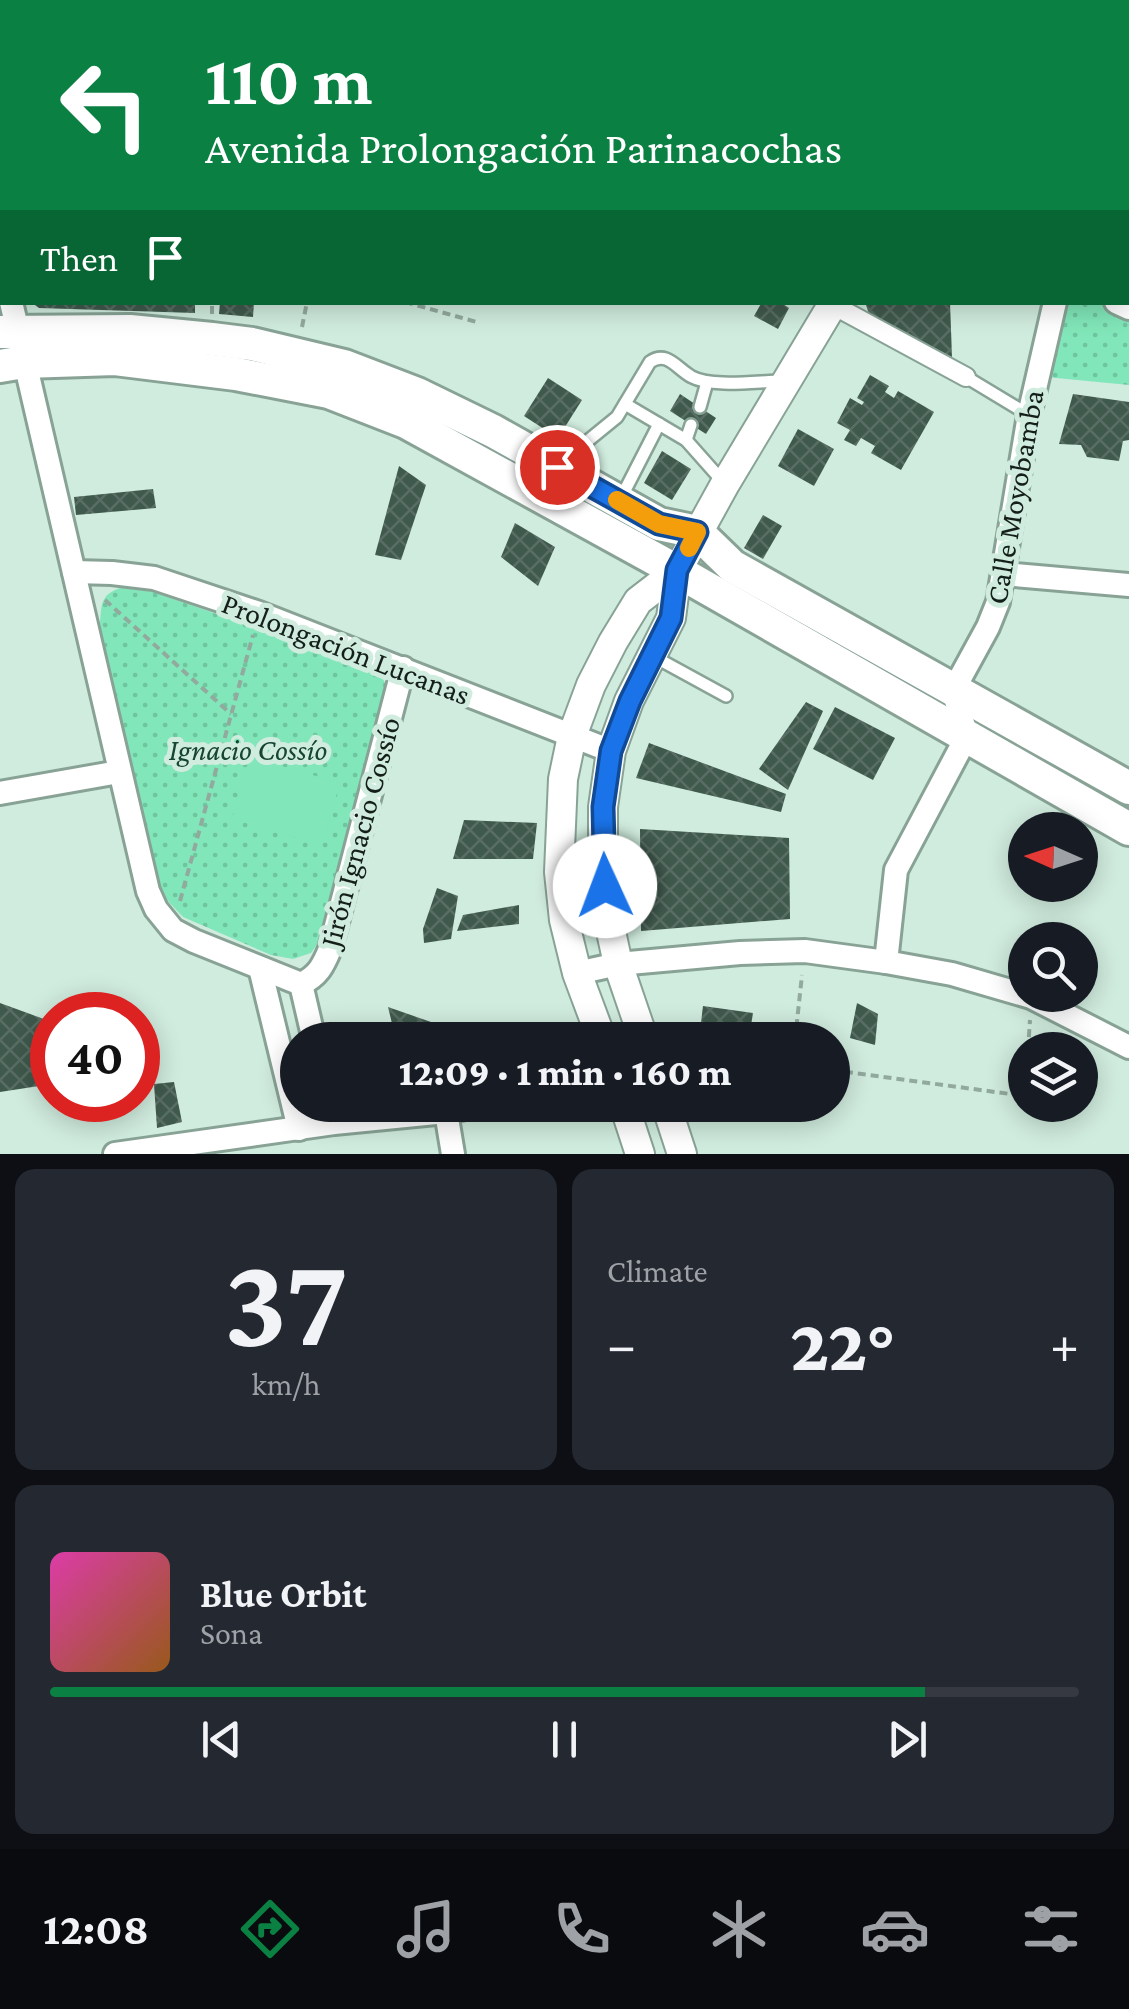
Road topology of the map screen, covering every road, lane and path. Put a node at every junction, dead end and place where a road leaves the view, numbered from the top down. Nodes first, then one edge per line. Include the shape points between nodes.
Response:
1 (416, 305) edge
2 (831, 305) edge
3 (836, 305) edge
4 (1054, 305) edge
5 (480, 322) dead end
6 (10, 339) edge
7 (966, 377) joint
8 (787, 380) junction
9 (708, 382) junction
10 (625, 404) junction
11 (700, 407) dead end
12 (1029, 415) junction
13 (658, 424) junction
14 (691, 425) dead end
15 (686, 440) junction
16 (557, 467) junction
17 (725, 484) junction
18 (620, 502) junction
19 (697, 532) junction
20 (677, 570) junction
21 (74, 572) junction
22 (1003, 574) junction
23 (1129, 585) edge
24 (259, 613) junction
25 (651, 655) junction
26 (403, 668) junction
27 (953, 690) junction
28 (726, 696) dead end
29 (232, 714) junction
30 (572, 736) junction
31 (967, 736) junction
32 (611, 751) junction
33 (119, 772) junction
34 (1129, 788) edge
35 (0, 794) edge
36 (1129, 828) edge
37 (173, 930) junction
38 (805, 951) junction
39 (886, 962) junction
40 (618, 964) junction
41 (260, 968) junction
42 (578, 972) junction
43 (301, 984) junction
44 (310, 1022) edge
45 (596, 1022) edge
46 (638, 1022) edge
47 (798, 1022) edge
48 (1129, 1047) edge
49 (850, 1072) edge
50 (1008, 1094) edge
51 (313, 1122) edge
52 (447, 1122) edge
53 (630, 1122) edge
54 (672, 1122) edge
55 (299, 1128) junction
56 (179, 1150) edge
57 (115, 1154) edge
58 (452, 1154) edge
59 (640, 1154) edge
60 (682, 1154) edge

1 - 5 path
2 - 8 street
3 - 7 street
4 - 12 street, Calle Moyobamba
6 - 16 main road via 130,331 296,354 417,394
6 - 20 main road via 330,392 406,422
6 - 21 street
7 - 12 lane
8 - 9 lane
8 - 17 street
9 - 10 lane via 656,358
9 - 11 lane
10 - 13 lane
10 - 16 lane
12 - 22 street, Calle Moyobamba
13 - 15 lane
13 - 18 lane
14 - 15 lane
15 - 17 lane
16 - 18 main road
17 - 19 street
18 - 19 main road via 659,524
19 - 20 street
19 - 27 main road via 732,566
20 - 25 street via 671,618
20 - 30 street via 638,601 591,685
20 - 31 main road
21 - 24 street, Prolongación Lucanas via 154,578
21 - 29 path
21 - 33 street
22 - 23 street
22 - 27 street, Calle Moyobamba via 994,616
24 - 26 street, Prolongación Lucanas
24 - 29 path
25 - 28 lane
25 - 32 street
26 - 30 street, Prolongación Lucanas
26 - 43 street, Jirón Ignacio Cossío via 330,949 323,967
27 - 31 street
27 - 34 main road
29 - 37 path
30 - 32 street, Prolongación Lucanas
30 - 42 street via 559,872
31 - 36 main road
31 - 39 street via 896,870
32 - 40 street via 603,859
33 - 35 street
33 - 37 street via 148,891
37 - 41 street
38 - 39 street
38 - 40 street
38 - 47 path
39 - 48 street via 1031,998
40 - 42 street
40 - 46 street
41 - 43 street
41 - 55 street
42 - 45 street
43 - 44 street
49 - 50 path
51 - 55 street
52 - 58 street
53 - 59 street
54 - 60 street
55 - 56 street
56 - 57 street

